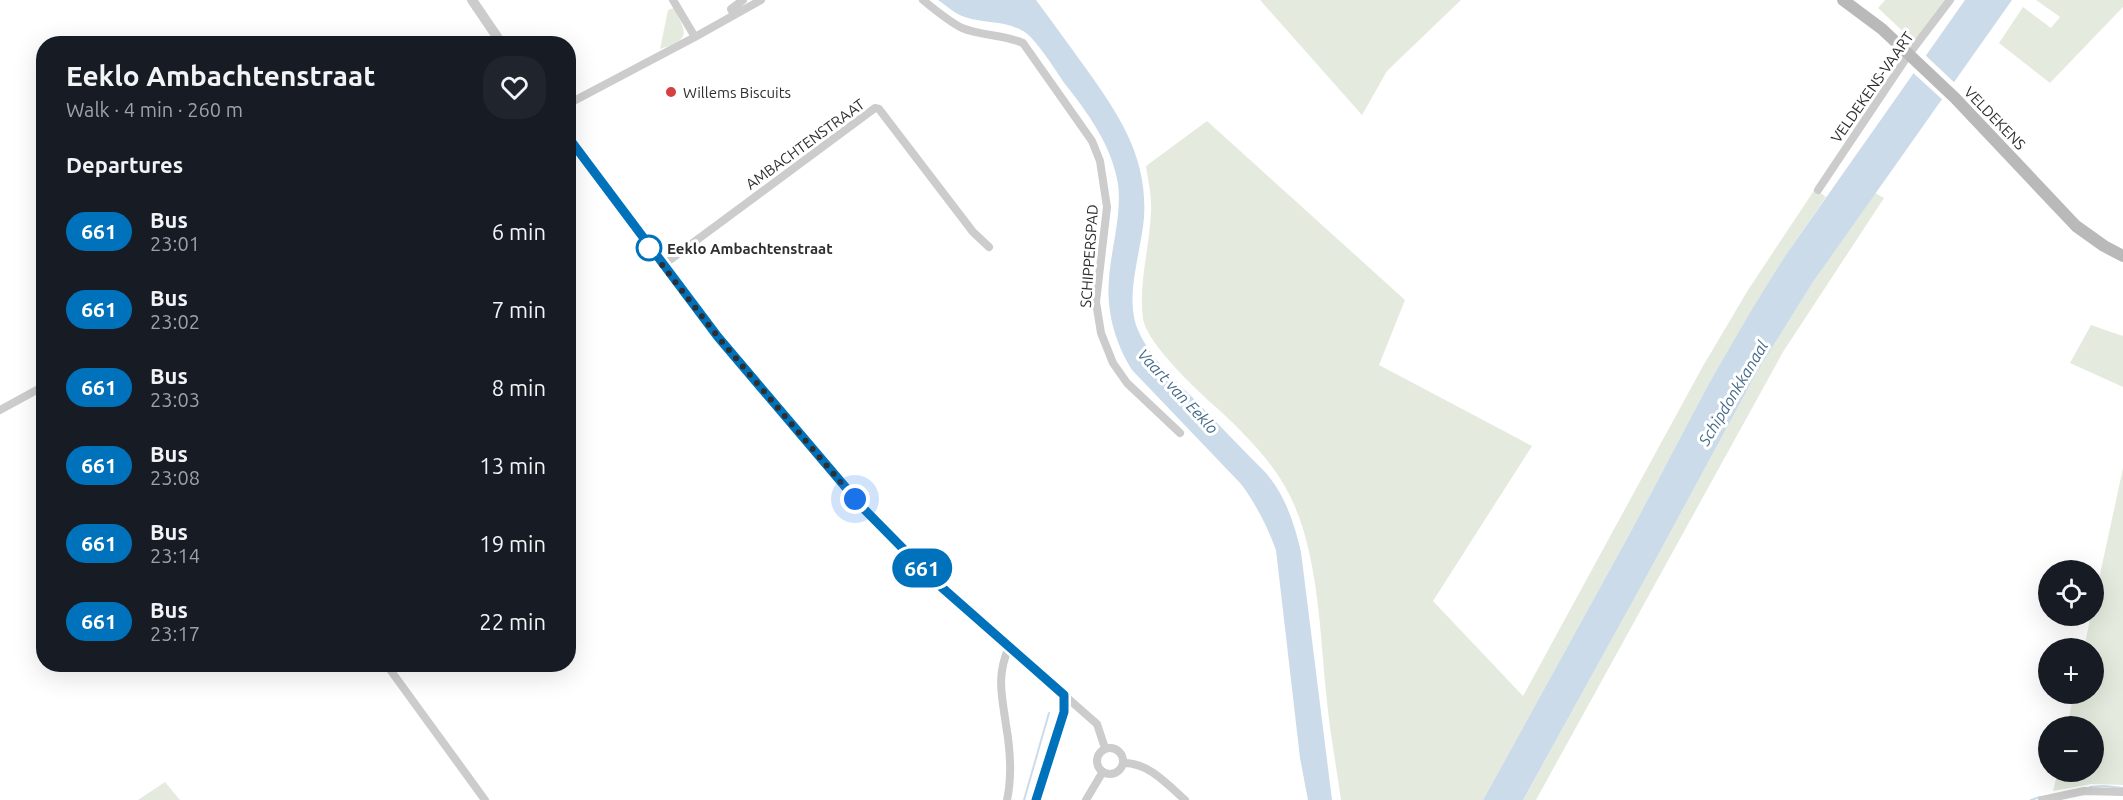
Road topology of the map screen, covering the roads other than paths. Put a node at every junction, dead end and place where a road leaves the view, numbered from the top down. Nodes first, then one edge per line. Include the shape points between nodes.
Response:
1 (472, 0) edge
2 (673, 0) edge
3 (743, 0) edge
4 (761, 0) edge
5 (923, 0) edge
6 (1844, 0) edge
7 (1950, 0) edge
8 (734, 15) junction
9 (497, 36) edge
10 (695, 37) junction
11 (1910, 56) junction
12 (576, 100) edge
13 (576, 148) edge
14 (1818, 190) dead end
15 (989, 247) dead end
16 (2123, 256) edge
17 (663, 265) junction
18 (36, 391) edge
19 (0, 410) edge
20 (1180, 433) dead end
21 (1009, 647) junction
22 (392, 672) edge
23 (1064, 695) junction
24 (1106, 748) junction
25 (1124, 763) junction
26 (1102, 772) junction
27 (2123, 792) edge
28 (485, 800) edge
29 (1007, 800) edge
30 (1036, 800) edge
31 (1086, 800) edge
32 (1185, 800) edge
33 (2042, 800) edge

1 - 9 street
2 - 10 street
3 - 8 street via 731,9
4 - 8 street
5 - 20 street, SCHIPPERSPAD via 964,29 1023,43 1092,141 1100,161 1107,207 1096,302 1101,333 1113,363 1127,383
6 - 11 main road, VELDEKENS
7 - 11 street, VELDEKENS-VAART
8 - 10 street
10 - 12 street
11 - 14 street, VELDEKENS-VAART
11 - 16 main road, VELDEKENS via 2076,226
13 - 17 street
15 - 17 street, AMBACHTENSTRAAT via 875,108
17 - 21 street via 718,337 872,519
18 - 19 street
21 - 23 street
21 - 29 street via 1000,674 1007,728
22 - 28 street
23 - 24 street via 1097,724
23 - 30 main road via 1064,712
24 - 25 street via 1116,749
24 - 26 street via 1097,757
25 - 26 street via 1115,774
25 - 32 street via 1143,766
26 - 31 street
27 - 33 street via 2084,791

